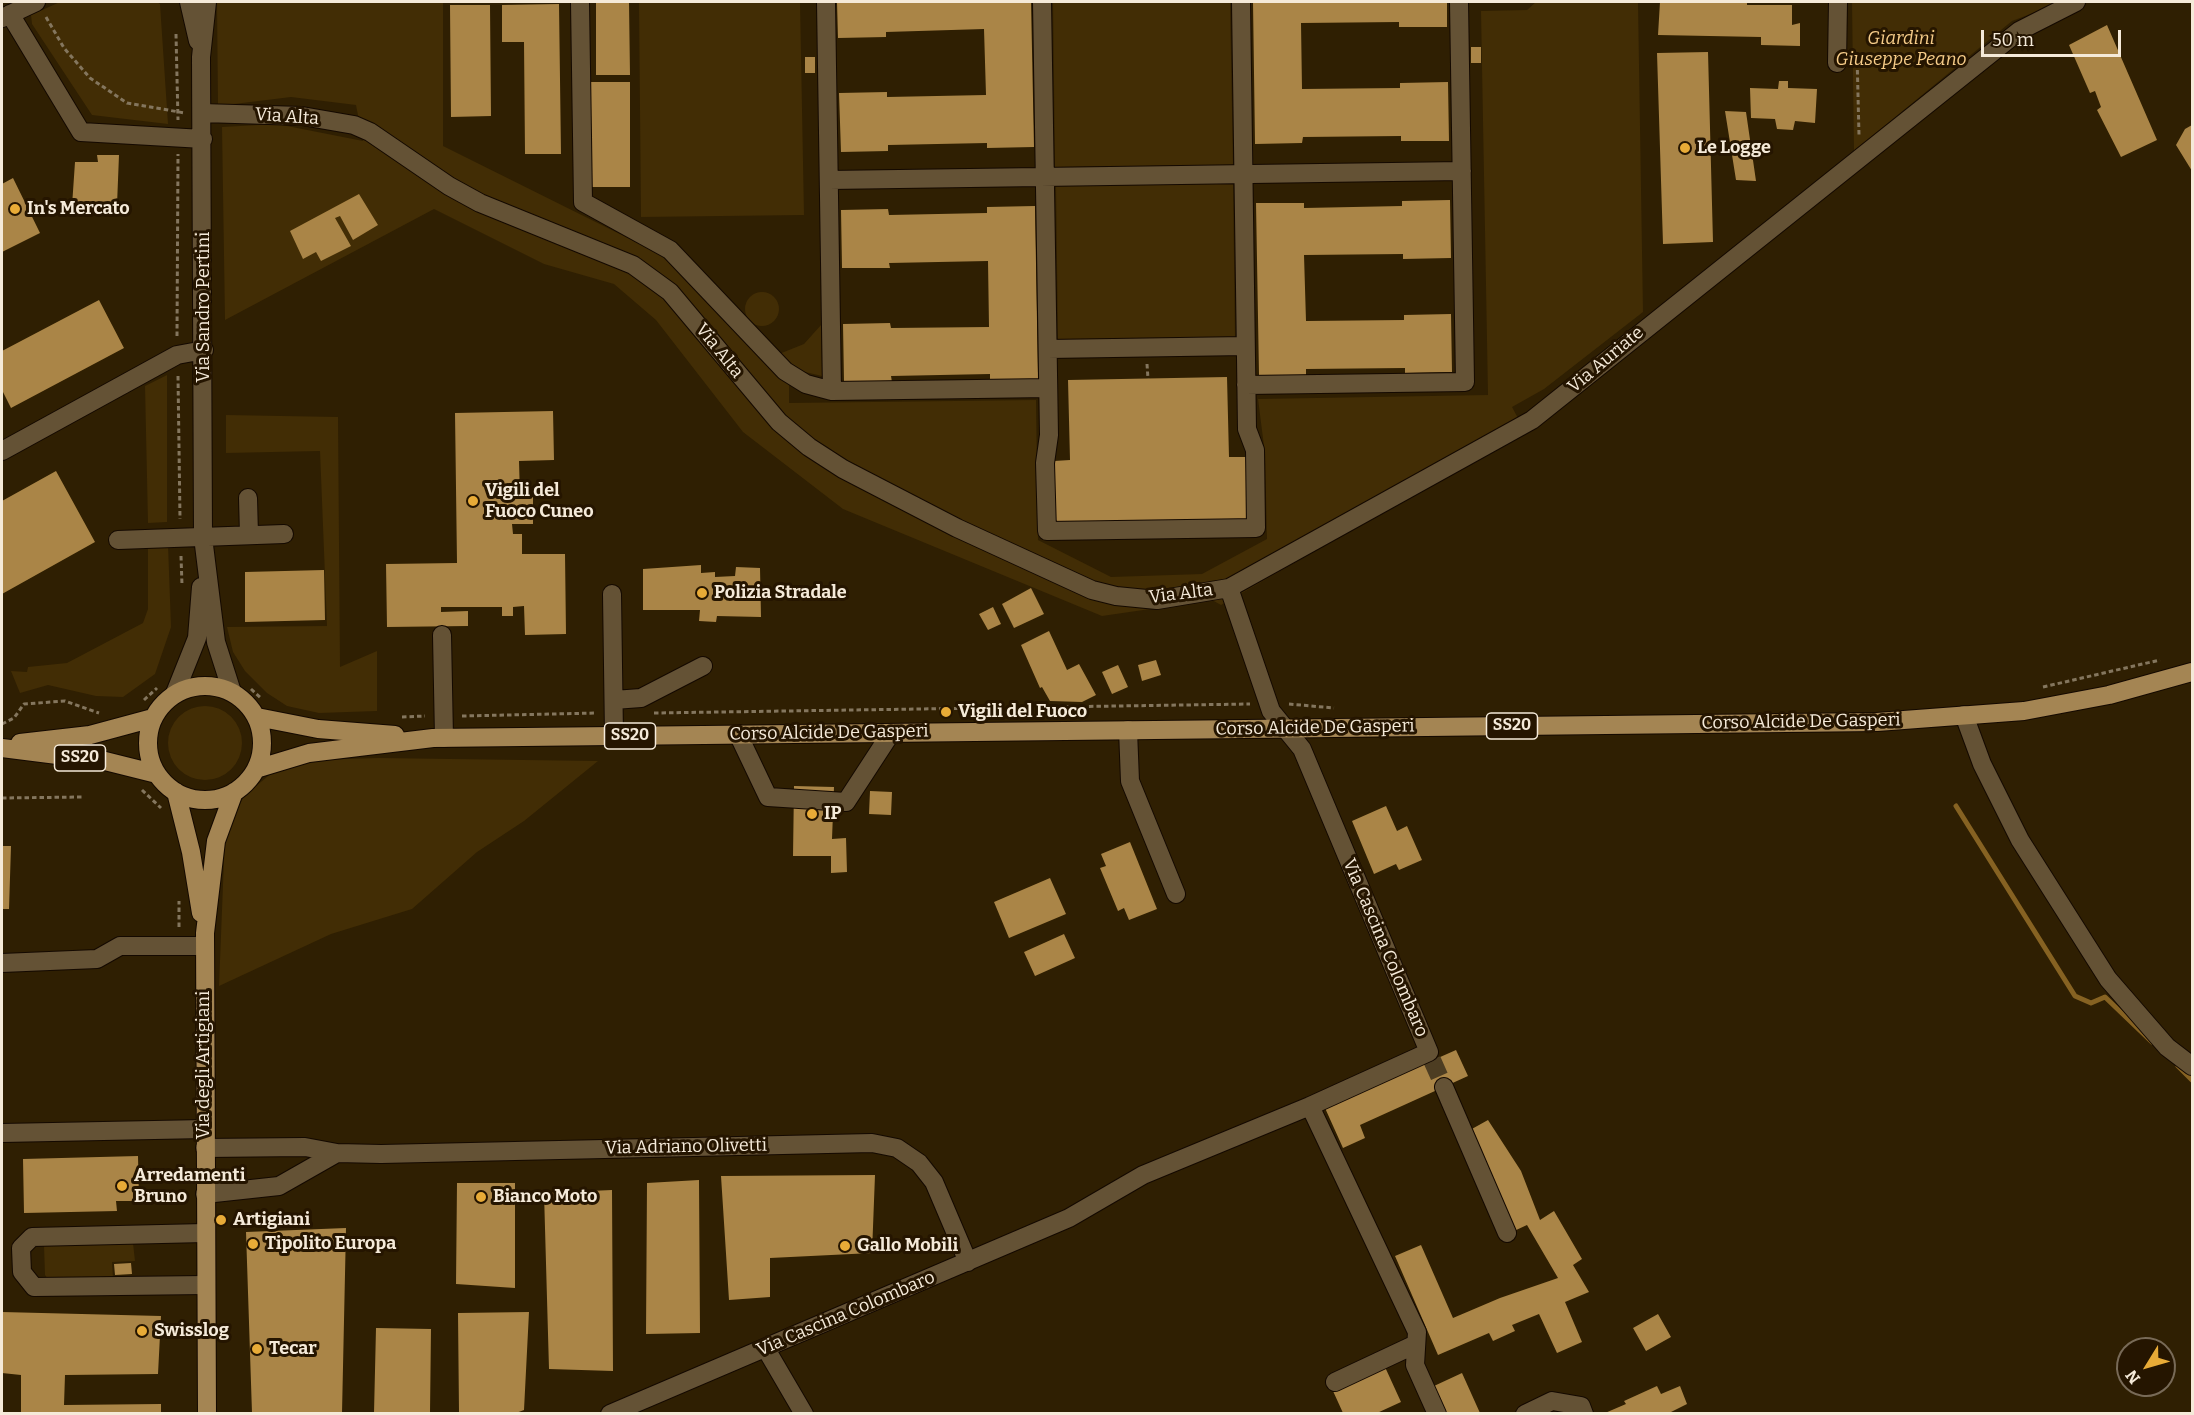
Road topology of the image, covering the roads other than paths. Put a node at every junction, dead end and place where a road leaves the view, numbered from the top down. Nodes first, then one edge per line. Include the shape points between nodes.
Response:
1 (189, 2) edge
2 (207, 2) edge
3 (580, 2) edge
4 (826, 2) edge
5 (1042, 2) edge
6 (1241, 2) edge
7 (1460, 2) edge
8 (1838, 2) edge
9 (2076, 2) edge
10 (39, 6) edge
11 (6, 16) edge
12 (201, 57) junction
13 (1837, 63) dead end
14 (202, 113) junction
15 (202, 139) junction
16 (1462, 171) junction
17 (1243, 174) junction
18 (1045, 177) junction
19 (829, 180) junction
20 (1245, 346) junction
21 (1048, 349) junction
22 (204, 350) junction
23 (1246, 385) junction
24 (1048, 388) junction
25 (832, 391) junction
26 (2, 451) edge
27 (248, 498) dead end
28 (284, 534) dead end
29 (249, 535) junction
30 (203, 537) junction
31 (118, 540) dead end
32 (204, 556) junction
33 (1229, 588) junction
34 (612, 594) dead end
35 (442, 635) dead end
36 (703, 666) dead end
37 (2193, 672) edge
38 (239, 687) junction
39 (175, 693) junction
40 (614, 706) junction
41 (261, 709) junction
42 (1964, 715) junction
43 (153, 718) junction
44 (1284, 728) junction
45 (1128, 730) junction
46 (891, 732) junction
47 (738, 734) junction
48 (614, 736) junction
49 (438, 738) junction
50 (2, 747) edge
51 (256, 770) junction
52 (157, 774) junction
53 (176, 792) junction
54 (234, 792) junction
55 (1176, 894) dead end
56 (204, 940) junction
57 (2, 963) edge
58 (2193, 1066) edge
59 (1444, 1087) tunnel mouth
60 (1310, 1106) junction
61 (205, 1129) junction
62 (2, 1133) edge
63 (205, 1148) junction
64 (337, 1153) junction
65 (205, 1194) junction
66 (205, 1233) junction
67 (1507, 1233) dead end
68 (968, 1262) junction
69 (206, 1285) junction
70 (1416, 1344) junction
71 (766, 1349) junction
72 (1335, 1382) dead end
73 (207, 1413) edge
74 (610, 1413) edge
75 (804, 1413) edge
76 (1437, 1413) edge
77 (1525, 1413) edge
78 (1584, 1413) edge

1 - 12 street, Via Sandro Pertini
2 - 12 street, Via Sandro Pertini
3 - 25 street via 584,202 670,250 785,371 806,384
4 - 19 street
5 - 18 street
6 - 17 street
7 - 16 street
8 - 13 street
9 - 33 street, Via Auriate via 2019,31 1532,420
10 - 11 street
11 - 15 street via 81,132
12 - 14 street, Via Sandro Pertini
14 - 15 street, Via Sandro Pertini
14 - 33 street, Via Alta via 302,116 354,125 480,203 633,265 670,292 756,397 809,447 843,469 1032,565 1092,590 1138,599 1175,599
15 - 22 street, Via Sandro Pertini
16 - 17 street
16 - 23 street via 1465,382
17 - 18 street
17 - 20 street
18 - 19 street
18 - 21 street
19 - 25 street
20 - 21 street
20 - 23 street
21 - 24 street
22 - 26 street via 177,355
22 - 30 street, Via Sandro Pertini
23 - 24 street via 1247,429 1255,450 1256,528 1047,531
24 - 25 street
27 - 29 street
28 - 29 street
29 - 30 street
30 - 31 street
30 - 32 street, Via Sandro Pertini
32 - 38 street, Via Sandro Pertini via 216,642
32 - 39 street, Via Sandro Pertini via 197,638
33 - 44 street via 1271,711
34 - 40 street
35 - 49 street via 443,716
36 - 40 street via 641,698
37 - 42 main road, Corso Alcide De Gasperi / SS20 via 2109,695 2024,711
38 - 39 main road via 194,686
38 - 41 main road via 246,702
39 - 43 main road
40 - 48 street
41 - 49 main road, Corso Alcide De Gasperi / SS20 via 318,729
41 - 51 main road via 262,753
42 - 44 main road, Corso Alcide De Gasperi / SS20 via 1877,722
42 - 58 street via 1982,764 2020,840 2108,979 2167,1047
43 - 50 main road, SS20 via 90,735
43 - 52 main road via 148,746
44 - 45 main road, Corso Alcide De Gasperi / SS20
44 - 60 street, Via Cascina Colombaro via 1302,749 1430,1056
45 - 46 main road, Corso Alcide De Gasperi / SS20
45 - 55 street via 1130,781
46 - 47 main road, Corso Alcide De Gasperi / SS20
46 - 47 street via 846,802 768,797
47 - 48 main road, Corso Alcide De Gasperi / SS20
48 - 49 main road, Corso Alcide De Gasperi / SS20
49 - 51 main road, Corso Alcide De Gasperi / SS20 via 309,753
50 - 52 main road, SS20 via 105,761
51 - 54 main road
52 - 53 main road
53 - 54 main road via 205,800
53 - 56 main road, Via degli Artigiani via 191,852
54 - 56 main road, Via degli Artigiani via 216,841
56 - 57 street via 179,946 120,946 97,959
56 - 61 main road, Via degli Artigiani
59 - 67 street
60 - 68 street, Via Cascina Colombaro via 1143,1175 1069,1218
60 - 70 street via 1417,1332
61 - 62 street
61 - 63 main road, Via degli Artigiani
63 - 64 street, Via Adriano Olivetti via 305,1147
63 - 65 main road, Via degli Artigiani
64 - 65 street, Via Adriano Olivetti via 279,1186
64 - 68 street, Via Adriano Olivetti via 872,1143 897,1148 919,1163 934,1182
65 - 66 main road, Via degli Artigiani
66 - 69 main road, Via degli Artigiani
66 - 69 street via 32,1237 21,1248 22,1272 34,1287
68 - 71 street, Via Cascina Colombaro
69 - 73 main road, Via degli Artigiani
70 - 72 street
70 - 76 street via 1415,1365
71 - 74 street, Via Cascina Colombaro
71 - 75 street
77 - 78 street via 1552,1401 1581,1406

